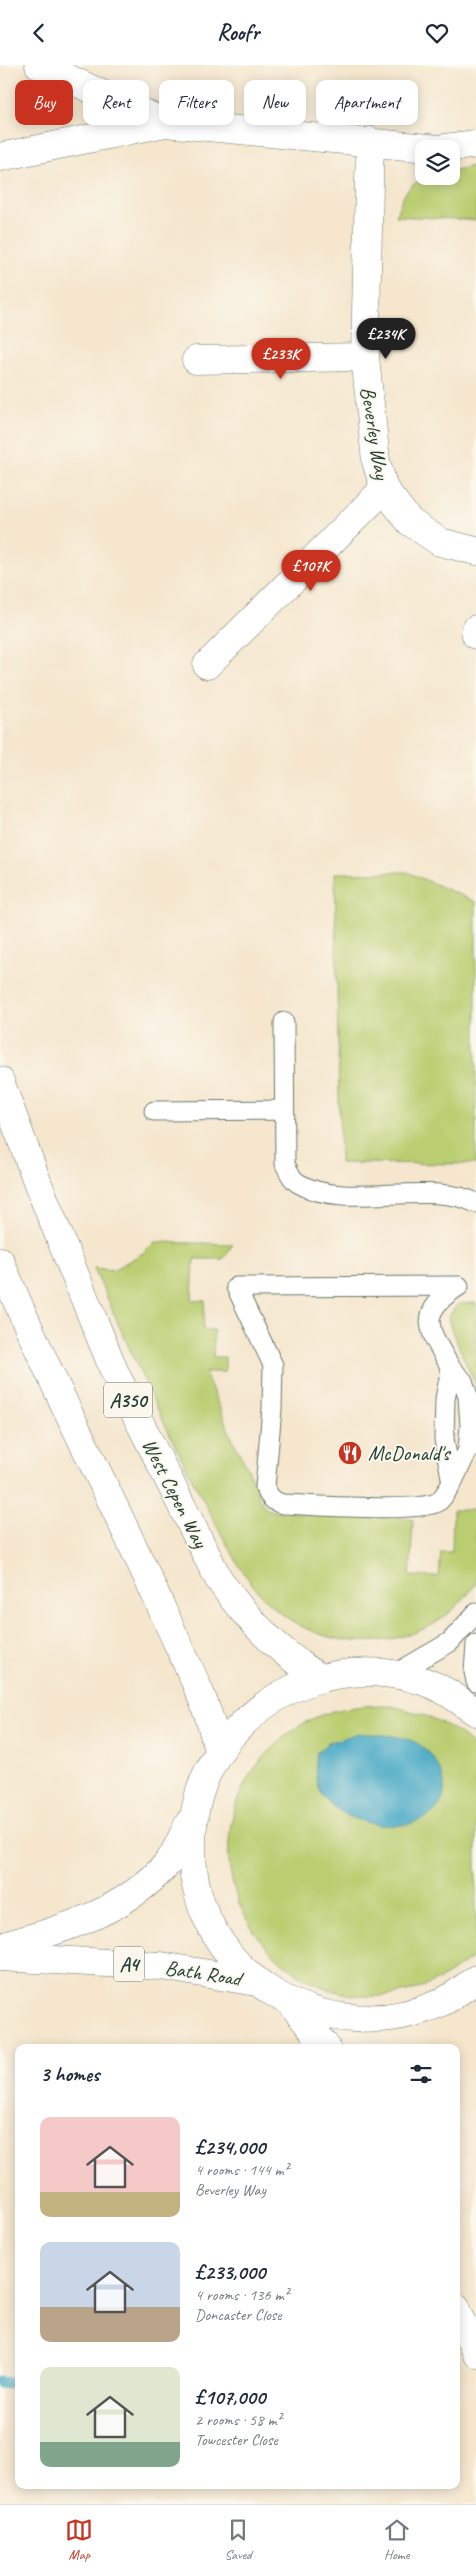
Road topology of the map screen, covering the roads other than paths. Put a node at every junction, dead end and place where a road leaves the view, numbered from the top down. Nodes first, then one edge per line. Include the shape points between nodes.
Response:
1 (39, 65) edge
2 (159, 121) edge
3 (159, 124) edge
4 (187, 125) edge
5 (370, 141) junction
6 (476, 144) edge
7 (0, 157) edge
8 (365, 357) junction
9 (196, 360) dead end
10 (384, 489) junction
11 (476, 551) edge
12 (476, 629) edge
13 (476, 635) edge
14 (208, 665) dead end
15 (284, 1022) dead end
16 (0, 1081) edge
17 (284, 1110) junction
18 (154, 1111) dead end
19 (476, 1203) edge
20 (0, 1261) edge
21 (467, 1288) edge
22 (451, 1368) junction
23 (452, 1483) junction
24 (476, 1613) edge
25 (476, 1644) edge
26 (395, 1674) junction
27 (320, 1678) junction
28 (476, 1682) edge
29 (476, 1712) edge
30 (218, 1751) junction
31 (192, 1817) junction
32 (0, 1947) edge
33 (0, 1957) edge
34 (476, 1979) edge
35 (256, 1982) junction
36 (293, 2005) junction
37 (324, 2044) edge
38 (460, 2316) edge
39 (476, 2353) edge

1 - 2 main road
3 - 7 main road
4 - 5 main road
5 - 6 main road via 438,149
5 - 8 main road, Beverley Way
8 - 9 main road
8 - 10 main road, Beverley Way via 376,461
10 - 11 main road, Beverley Way via 410,522 440,542
10 - 14 main road
12 - 13 main road
15 - 17 lane
16 - 27 main road, West Cepen Way / A350 via 115,1373 218,1578 239,1608 294,1661
17 - 18 lane
17 - 19 lane via 285,1164 296,1182 324,1193 454,1196
20 - 30 main road, A350 via 23,1317 203,1701 214,1727
21 - 22 lane via 440,1297 431,1314 429,1328
21 - 23 lane via 236,1287 273,1365 265,1487 269,1496 283,1504 410,1507 439,1501
22 - 23 lane via 444,1399 444,1439
22 - 23 lane via 463,1381 468,1396 470,1425 468,1451
24 - 26 lane via 450,1642
25 - 28 lane
26 - 27 main road via 364,1671
26 - 29 main road via 443,1689
27 - 30 main road via 288,1689 249,1715
30 - 31 main road via 202,1783
31 - 32 main road via 168,1863 127,1900 65,1928
31 - 35 main road via 191,1863 202,1908 224,1949
33 - 35 main road, Bath Road / A4 via 161,1966
34 - 36 main road via 441,2003 389,2019 335,2017
35 - 36 main road
36 - 37 main road
38 - 39 main road

